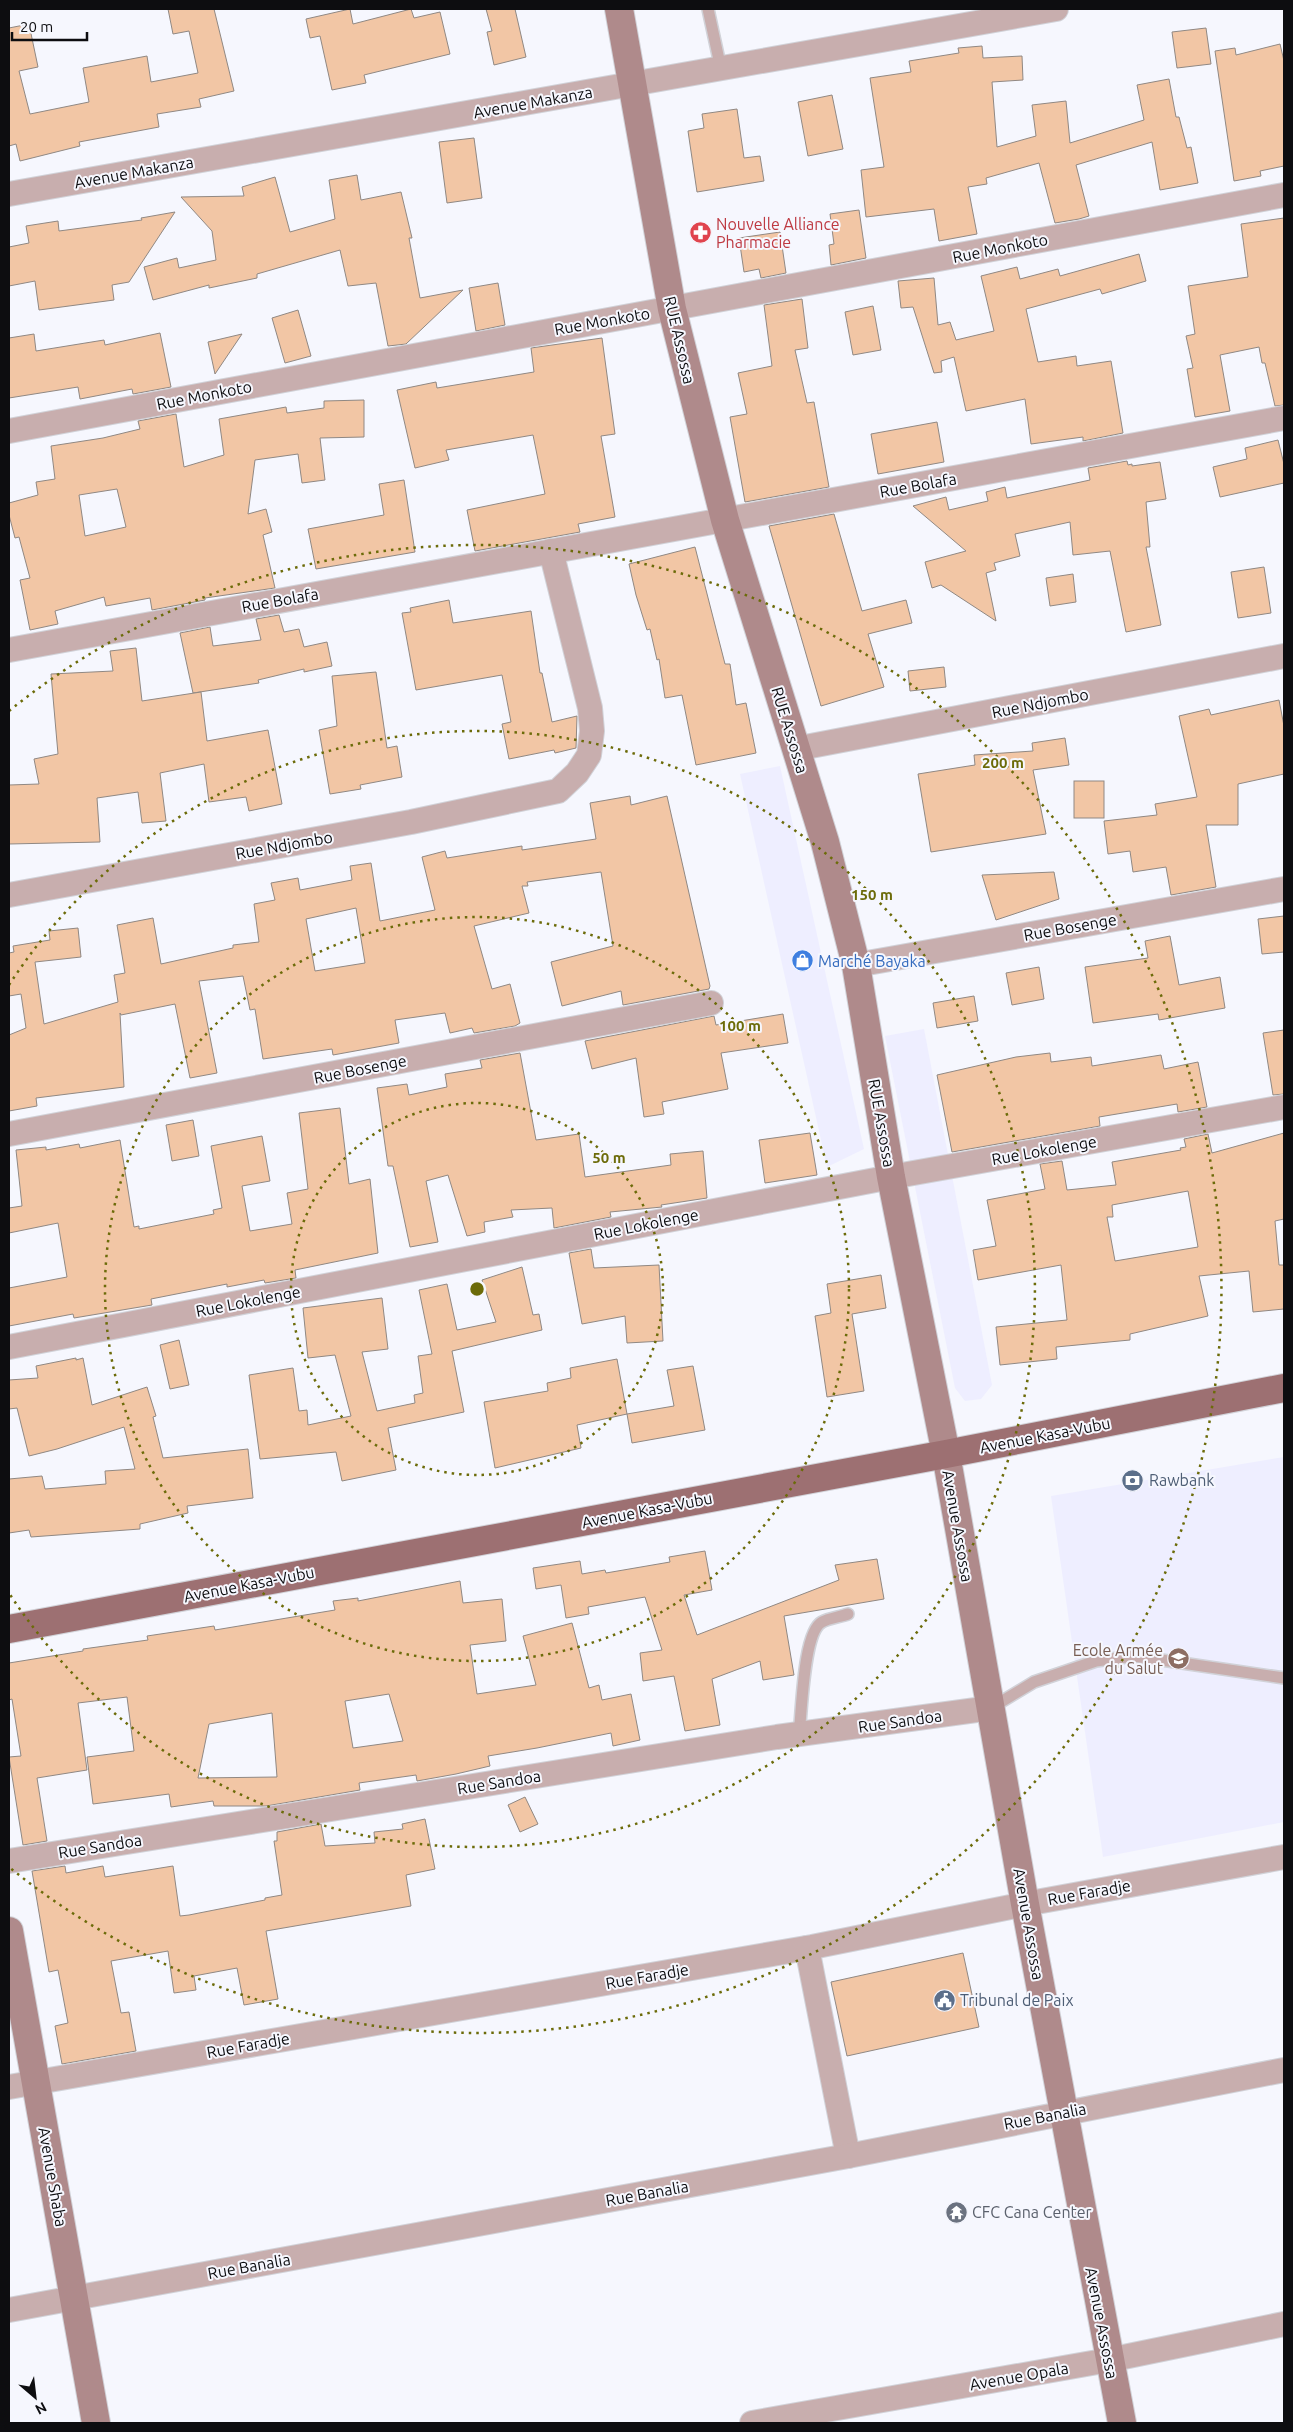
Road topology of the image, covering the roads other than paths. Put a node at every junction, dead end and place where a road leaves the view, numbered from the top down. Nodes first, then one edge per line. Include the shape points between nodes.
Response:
1 (619, 9) edge
2 (708, 9) edge
3 (1056, 9) edge
4 (722, 69) junction
5 (633, 85) junction
6 (9, 194) edge
7 (1284, 195) edge
8 (672, 309) junction
9 (1284, 418) edge
10 (9, 431) edge
11 (725, 520) junction
12 (551, 551) junction
13 (9, 650) edge
14 (1284, 656) edge
15 (795, 749) junction
16 (1284, 889) edge
17 (9, 895) edge
18 (856, 965) junction
19 (711, 1003) dead end
20 (1284, 1107) edge
21 (9, 1134) edge
22 (892, 1177) junction
23 (9, 1347) edge
24 (1284, 1388) edge
25 (946, 1454) junction
26 (848, 1614) dead end
27 (9, 1629) edge
28 (1284, 1678) edge
29 (991, 1708) junction
30 (799, 1734) junction
31 (1284, 1857) edge
32 (9, 1861) edge
33 (1025, 1904) junction
34 (9, 1931) edge
35 (807, 1948) junction
36 (1284, 2070) edge
37 (36, 2082) junction
38 (9, 2087) edge
39 (1063, 2112) junction
40 (848, 2156) junction
41 (74, 2299) junction
42 (9, 2310) edge
43 (1284, 2324) edge
44 (1109, 2360) junction
45 (96, 2423) edge
46 (752, 2423) edge
47 (1122, 2423) edge

1 - 5 street, RUE Assossa
2 - 4 lane
3 - 4 street, Avenue Makanza
4 - 5 street, Avenue Makanza
5 - 6 street, Avenue Makanza
5 - 8 street, RUE Assossa
7 - 8 street, Rue Monkoto
8 - 10 street, Rue Monkoto
8 - 11 street, RUE Assossa
9 - 11 street, Rue Bolafa
11 - 12 street, Rue Bolafa
11 - 15 street, RUE Assossa
12 - 13 street, Rue Bolafa
12 - 17 street, Rue Ndjombo via 590,708 592,731 589,755 577,773 558,791 401,824
14 - 15 street, Rue Ndjombo
15 - 18 street, RUE Assossa via 825,842
16 - 18 street, Rue Bosenge
18 - 22 street, RUE Assossa
19 - 21 street, Rue Bosenge
20 - 22 street, Rue Lokolenge
22 - 23 street, Rue Lokolenge
22 - 25 street, RUE Assossa
24 - 25 main road, Avenue Kasa-Vubu
25 - 27 main road, Avenue Kasa-Vubu
25 - 29 street, Avenue Assossa
26 - 30 lane via 821,1622 813,1632
28 - 29 lane via 1134,1656 1096,1661 1034,1682
29 - 30 street, Rue Sandoa
29 - 33 street, Avenue Assossa
30 - 32 street, Rue Sandoa
31 - 33 street, Rue Faradje
33 - 35 street, Rue Faradje
33 - 39 street, Avenue Assossa
34 - 37 street, Avenue Shaba
35 - 37 street, Rue Faradje
35 - 40 street
36 - 39 street, Rue Banalia
37 - 38 street, Rue Faradje
37 - 41 street, Avenue Shaba
39 - 40 street, Rue Banalia
39 - 44 street, Avenue Assossa
40 - 41 street, Rue Banalia
41 - 42 street, Rue Banalia
41 - 45 street, Avenue Shaba
43 - 44 street, Avenue Opala
44 - 46 street, Avenue Opala
44 - 47 street, Avenue Assossa

